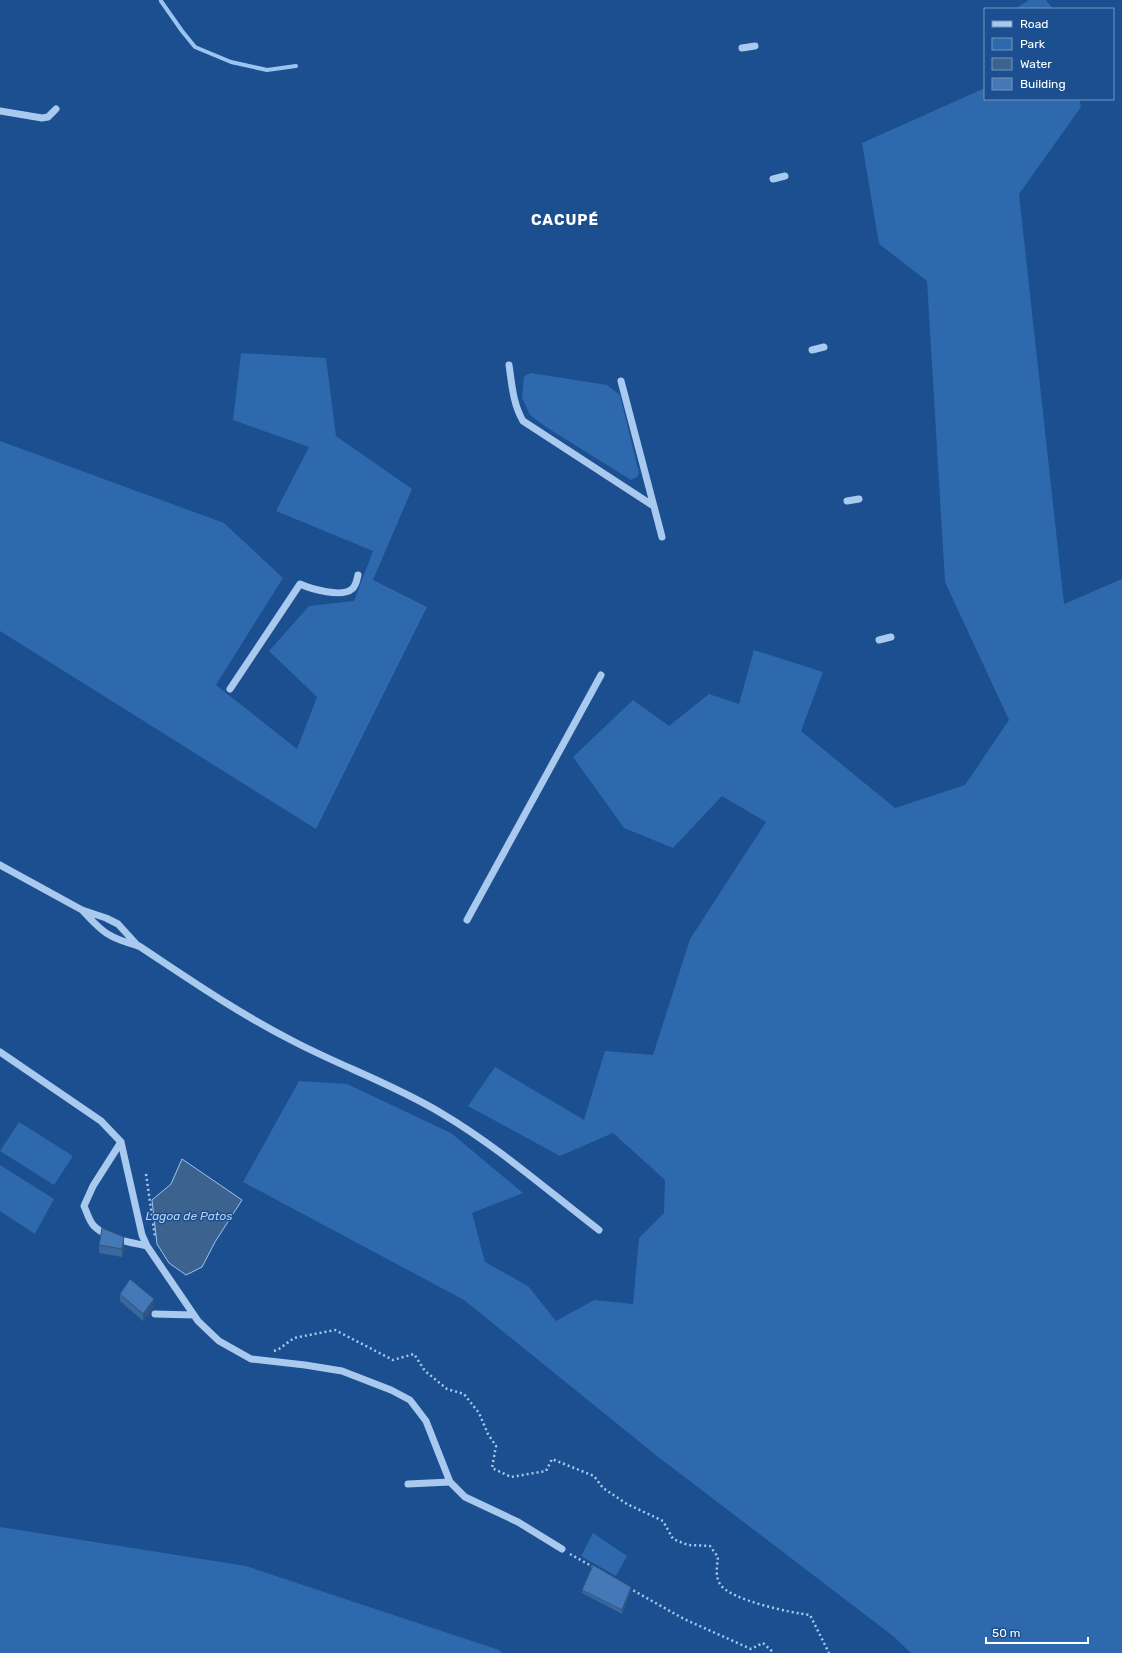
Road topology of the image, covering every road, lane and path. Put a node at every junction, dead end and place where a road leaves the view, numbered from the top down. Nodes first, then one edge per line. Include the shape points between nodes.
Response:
1 (755, 46) dead end
2 (742, 48) dead end
3 (56, 109) dead end
4 (0, 111) edge
5 (785, 176) dead end
6 (773, 179) dead end
7 (824, 347) dead end
8 (812, 350) dead end
9 (509, 365) dead end
10 (621, 381) dead end
11 (859, 499) dead end
12 (847, 501) dead end
13 (652, 505) junction
14 (662, 537) dead end
15 (358, 575) dead end
16 (891, 637) dead end
17 (879, 640) dead end
18 (601, 675) dead end
19 (230, 689) dead end
20 (0, 865) edge
21 (82, 910) junction
22 (467, 920) dead end
23 (139, 946) junction
24 (0, 1053) edge
25 (121, 1142) junction
26 (146, 1174) dead end
27 (599, 1230) dead end
28 (155, 1241) dead end
29 (147, 1246) junction
30 (155, 1314) dead end
31 (193, 1315) junction
32 (272, 1352) dead end
33 (450, 1482) junction
34 (408, 1484) dead end
35 (562, 1549) joint
36 (600, 1571) edge
37 (628, 1587) edge
38 (774, 1653) edge
39 (829, 1653) edge

1 - 2 street
3 - 4 street via 48,117 42,118
5 - 6 street
7 - 8 street
9 - 13 street via 514,402 523,421
10 - 13 street
11 - 12 street
13 - 14 street
15 - 19 street via 354,586 344,593 318,591 300,584
16 - 17 street
18 - 22 street
20 - 21 street
21 - 23 street via 118,924
21 - 23 street via 108,936
23 - 27 street via 290,1040 440,1112 504,1156
24 - 25 street via 101,1120
25 - 29 street via 142,1235
25 - 29 street via 93,1186 84,1206 92,1225 103,1233
26 - 28 path
29 - 31 street
30 - 31 street
31 - 33 street via 219,1341 251,1359 342,1371 410,1400 426,1421
32 - 39 path via 294,1338 335,1330 393,1360 414,1354 424,1371 447,1389 464,1394 479,1413 496,1446 492,1468 511,1477 546,1471 552,1459 594,1476 603,1488 627,1504 663,1521 673,1539 688,1546 710,1546 718,1557 716,1572 720,1585 729,1592 752,1602 810,1615
33 - 34 street
33 - 35 street via 465,1497 518,1522
35 - 36 path
37 - 38 path via 684,1619 751,1650 763,1643

